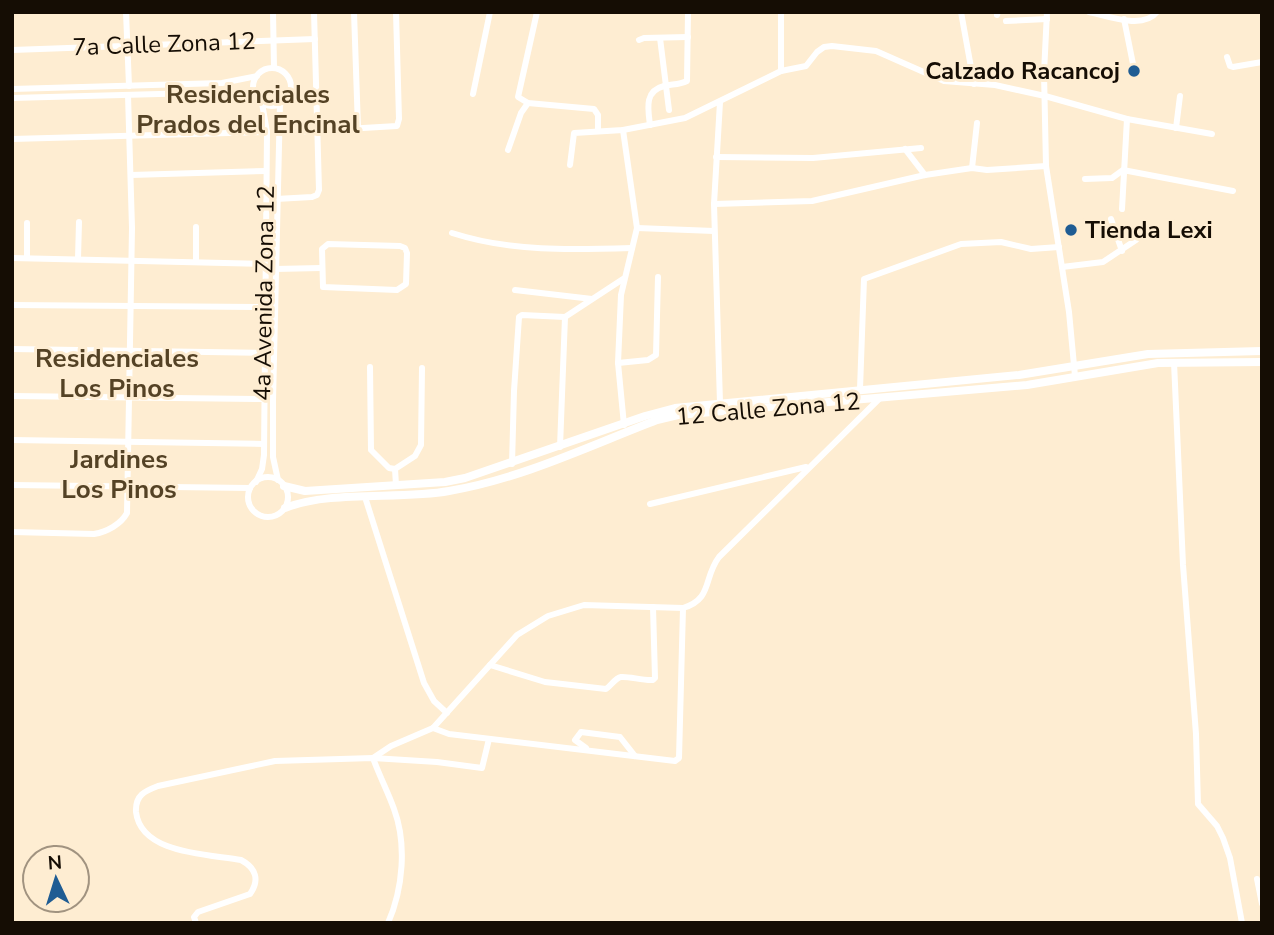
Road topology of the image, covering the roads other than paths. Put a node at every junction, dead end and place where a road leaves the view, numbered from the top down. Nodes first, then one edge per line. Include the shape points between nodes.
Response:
1 (126, 12) edge
2 (273, 12) edge
3 (314, 12) edge
4 (354, 12) edge
5 (396, 12) edge
6 (491, 12) edge
7 (537, 12) edge
8 (688, 12) edge
9 (781, 12) edge
10 (961, 12) edge
11 (1089, 12) edge
12 (1157, 12) edge
13 (1047, 16) edge
14 (1124, 19) junction
15 (1006, 21) dead end
16 (688, 37) junction
17 (660, 38) junction
18 (315, 39) junction
19 (639, 40) dead end
20 (273, 41) junction
21 (127, 46) junction
22 (12, 50) edge
23 (1227, 57) dead end
24 (1262, 62) edge
25 (1133, 64) dead end
26 (274, 68) junction
27 (781, 71) junction
28 (257, 76) junction
29 (974, 84) junction
30 (667, 85) junction
31 (129, 86) junction
32 (12, 89) edge
33 (473, 94) dead end
34 (128, 95) junction
35 (1045, 96) junction
36 (1180, 96) dead end
37 (256, 97) junction
38 (12, 98) edge
39 (720, 102) junction
40 (262, 103) junction
41 (280, 103) junction
42 (528, 103) junction
43 (669, 110) dead end
44 (1127, 119) junction
45 (977, 123) dead end
46 (650, 125) junction
47 (358, 128) junction
48 (1176, 128) junction
49 (623, 130) junction
50 (317, 131) junction
51 (598, 131) junction
52 (267, 132) junction
53 (278, 133) junction
54 (1212, 134) dead end
55 (130, 137) junction
56 (12, 139) edge
57 (921, 148) dead end
58 (508, 149) dead end
59 (905, 149) junction
60 (716, 157) junction
61 (570, 164) dead end
62 (1046, 166) junction
63 (972, 168) junction
64 (1123, 170) junction
65 (266, 171) junction
66 (131, 175) junction
67 (925, 175) junction
68 (1084, 179) dead end
69 (1233, 191) dead end
70 (276, 199) junction
71 (714, 204) junction
72 (1122, 209) dead end
73 (1111, 219) dead end
74 (79, 222) dead end
75 (27, 223) dead end
76 (197, 227) dead end
77 (636, 228) junction
78 (714, 231) junction
79 (452, 233) dead end
80 (1136, 240) dead end
81 (1059, 247) junction
82 (632, 248) junction
83 (1122, 251) junction
84 (12, 258) edge
85 (27, 258) junction
86 (78, 259) junction
87 (131, 261) junction
88 (196, 262) junction
89 (265, 264) junction
90 (1062, 267) junction
91 (321, 268) junction
92 (275, 269) junction
93 (658, 277) dead end
94 (623, 279) junction
95 (515, 290) dead end
96 (592, 299) junction
97 (12, 305) edge
98 (131, 306) junction
99 (264, 307) junction
100 (565, 317) junction
101 (12, 349) edge
102 (130, 351) junction
103 (1262, 351) edge
104 (1230, 352) junction
105 (264, 353) junction
106 (1174, 362) junction
107 (1229, 362) junction
108 (1262, 362) edge
109 (618, 363) junction
110 (370, 367) dead end
111 (422, 368) dead end
112 (1075, 371) junction
113 (880, 387) junction
114 (860, 389) junction
115 (12, 397) edge
116 (130, 398) junction
117 (880, 398) junction
118 (263, 399) junction
119 (720, 403) junction
120 (623, 423) junction
121 (626, 432) junction
122 (12, 440) edge
123 (129, 442) junction
124 (264, 444) junction
125 (561, 447) junction
126 (512, 464) junction
127 (808, 466) junction
128 (395, 469) junction
129 (256, 482) junction
130 (281, 483) junction
131 (12, 485) edge
132 (396, 485) junction
133 (128, 488) junction
134 (250, 488) junction
135 (365, 497) junction
136 (650, 504) dead end
137 (285, 509) junction
138 (12, 532) edge
139 (653, 607) junction
140 (683, 608) junction
141 (490, 665) junction
142 (447, 713) junction
143 (433, 728) junction
144 (489, 739) junction
145 (591, 751) junction
146 (635, 756) junction
147 (373, 758) junction
148 (1257, 878) dead end
149 (1262, 904) edge
150 (196, 923) edge
151 (388, 923) edge
152 (1242, 923) edge

1 - 21 street
2 - 20 street
3 - 18 street
4 - 47 street
5 - 47 street via 397,126
6 - 33 street
7 - 42 street via 518,97
8 - 16 street
9 - 27 street
10 - 29 street
11 - 14 street
12 - 14 street via 1147,20
13 - 15 street
13 - 35 street
14 - 25 street
16 - 17 street
16 - 30 street via 687,81
17 - 19 street
17 - 30 street
18 - 20 street, 7a Calle Zona 12
18 - 50 street
20 - 21 street, 7a Calle Zona 12
20 - 26 street
21 - 22 street, 7a Calle Zona 12
21 - 31 street
23 - 24 street via 1233,67
26 - 28 street
26 - 41 street via 285,73 290,83 289,95
27 - 29 street via 806,66 817,52 832,46 876,51 934,78
27 - 39 street
28 - 31 street via 230,82
28 - 37 street via 253,86
29 - 35 street
30 - 43 street
30 - 46 street via 648,98
31 - 32 street
34 - 37 street via 233,92
34 - 38 street
34 - 55 street
35 - 44 street
35 - 62 street
36 - 48 street
37 - 40 street
39 - 46 street via 685,118
39 - 60 street
40 - 41 street
40 - 52 street, 4a Avenida Zona 12
41 - 53 street, 4a Avenida Zona 12
42 - 51 street via 594,109
42 - 58 street
44 - 48 street
44 - 64 street
45 - 63 street
46 - 49 street
47 - 50 street
48 - 54 street
49 - 51 street
49 - 77 street
50 - 53 street
50 - 70 street via 317,195
51 - 61 street via 573,135
52 - 55 street
52 - 65 street, 4a Avenida Zona 12
53 - 70 street, 4a Avenida Zona 12
55 - 56 street
55 - 66 street
57 - 59 street
59 - 60 street via 813,158
59 - 67 street
60 - 71 street
62 - 63 street
62 - 81 street
63 - 67 street
64 - 68 street via 1112,178
64 - 69 street
64 - 72 street
65 - 66 street
65 - 89 street, 4a Avenida Zona 12
66 - 87 street
67 - 71 street via 813,201
70 - 92 street, 4a Avenida Zona 12
71 - 78 street
73 - 83 street
74 - 86 street
75 - 85 street
76 - 88 street
77 - 78 street
77 - 82 street
78 - 119 street
79 - 82 street via 553,251
80 - 83 street
81 - 90 street
81 - 114 street via 961,244 864,279
82 - 94 street
83 - 90 street via 1103,262
84 - 85 street
85 - 86 street
86 - 87 street
87 - 88 street
87 - 98 street
88 - 89 street
89 - 99 street, 4a Avenida Zona 12
90 - 112 street
91 - 91 street via 322,249 328,244 400,246 407,253 406,284 397,290 327,289 321,285
91 - 92 street
92 - 130 street, 4a Avenida Zona 12 via 273,457
93 - 109 street via 656,355
94 - 96 street
94 - 109 street
95 - 96 street
96 - 100 street
97 - 98 street
98 - 99 street
98 - 102 street
99 - 105 street, 4a Avenida Zona 12
100 - 125 street
100 - 126 street via 519,317
101 - 102 street
102 - 105 street
102 - 116 street
103 - 104 street, 12 Calle Zona 12
104 - 107 street
104 - 112 street, 12 Calle Zona 12 via 1148,354
105 - 118 street, 4a Avenida Zona 12
106 - 107 street, 12 Calle Zona 12
106 - 112 street, 12 Calle Zona 12
106 - 152 street via 1198,804 1223,838
107 - 108 street, 12 Calle Zona 12
109 - 120 street
110 - 128 street via 370,446 375,456
111 - 128 street via 421,446 415,456
112 - 113 street, 12 Calle Zona 12
112 - 117 street, 12 Calle Zona 12 via 1027,385
113 - 114 street, 12 Calle Zona 12
113 - 117 street
114 - 119 street, 12 Calle Zona 12
115 - 116 street
116 - 118 street
116 - 123 street
117 - 121 street, 12 Calle Zona 12 via 678,415
117 - 127 street
118 - 124 street, 4a Avenida Zona 12
119 - 120 street, 12 Calle Zona 12 via 675,408
120 - 121 street
120 - 125 street, 12 Calle Zona 12
121 - 135 street, 12 Calle Zona 12 via 518,473 449,491
122 - 123 street
123 - 124 street
123 - 133 street
124 - 129 street, 4a Avenida Zona 12
125 - 126 street, 12 Calle Zona 12
126 - 132 street, 12 Calle Zona 12 via 445,482
127 - 136 street
127 - 140 street via 719,557 700,599
128 - 132 street
129 - 130 street via 267,478
129 - 134 street
130 - 132 street, 12 Calle Zona 12 via 305,491
130 - 137 street via 288,497
131 - 133 street
133 - 134 street
133 - 138 street via 125,517 106,531
134 - 137 street via 248,500 253,511 270,517
135 - 137 street, 12 Calle Zona 12 via 307,502
135 - 142 street via 424,683
139 - 140 street
139 - 141 street via 584,605 557,612 526,627
139 - 141 street via 653,680 622,677 606,689 545,682
140 - 146 street via 679,758
141 - 142 street
142 - 143 street
143 - 144 street
143 - 147 street
144 - 145 street
144 - 147 street via 482,768
145 - 146 street
145 - 146 street via 577,743 578,734 620,737
147 - 150 street via 275,761 144,792 138,798 137,815 152,840 241,860 255,874 250,894 198,912
147 - 151 street via 396,814 401,849
148 - 149 street

